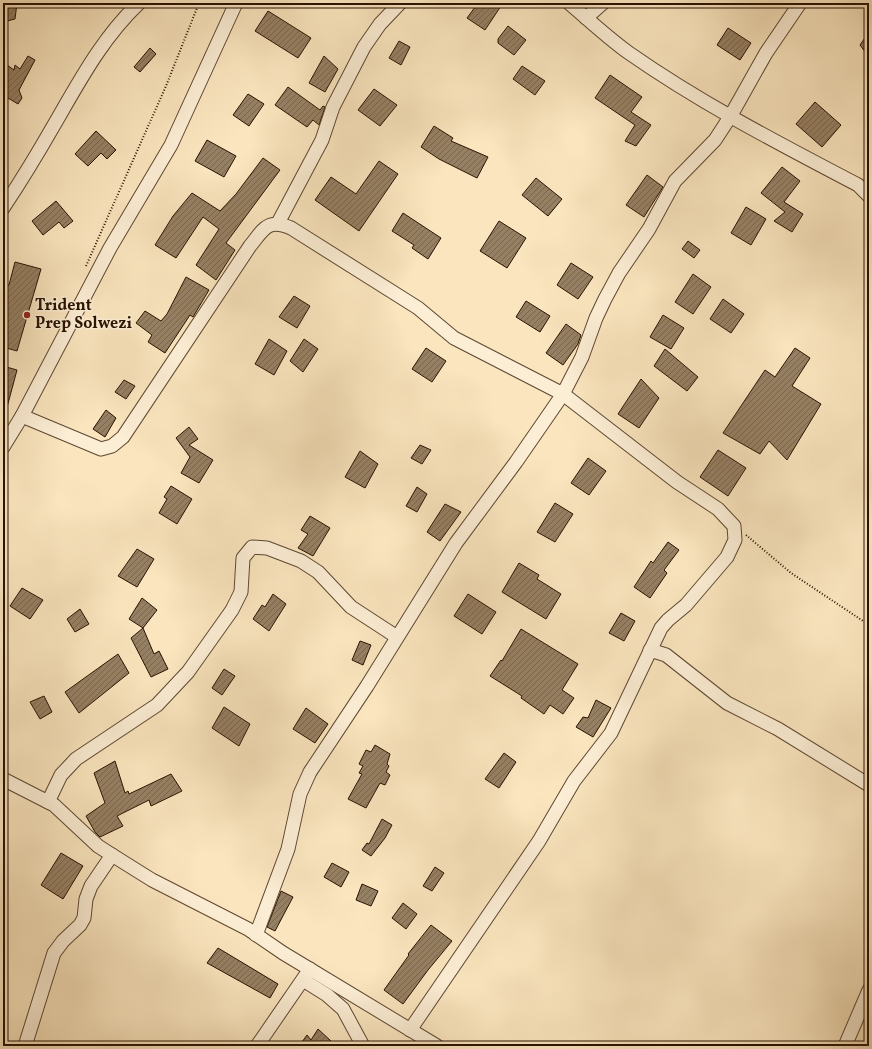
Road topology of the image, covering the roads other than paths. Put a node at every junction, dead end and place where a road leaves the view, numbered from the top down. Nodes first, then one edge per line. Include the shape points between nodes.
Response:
1 (139, 3) edge
2 (236, 3) edge
3 (400, 3) edge
4 (569, 3) edge
5 (603, 3) edge
6 (800, 3) edge
7 (586, 18) junction
8 (730, 117) junction
9 (869, 196) edge
10 (3, 208) edge
11 (278, 223) junction
12 (563, 394) junction
13 (22, 416) junction
14 (3, 448) edge
15 (397, 637) junction
16 (650, 650) junction
17 (3, 779) edge
18 (869, 785) edge
19 (48, 802) junction
20 (112, 855) junction
21 (256, 935) junction
22 (310, 969) junction
23 (302, 980) junction
24 (869, 990) edge
25 (410, 1030) junction
26 (25, 1046) edge
27 (257, 1046) edge
28 (363, 1046) edge
29 (437, 1046) edge
30 (845, 1046) edge

1 - 10 street via 109,35 88,66 38,154
2 - 13 street via 171,145 110,248
3 - 11 street via 380,24 364,47 333,107 322,140
4 - 7 street
5 - 7 street
6 - 8 street via 766,53
7 - 8 street via 630,53
8 - 9 street via 858,185
8 - 12 street via 715,140 675,181 666,195 656,218 619,273 605,299 582,357
11 - 12 street via 291,228 418,308 454,338
11 - 13 street via 268,225 250,246 123,437 112,446 101,449
12 - 15 street via 456,543
12 - 16 street via 677,482 718,509 734,526 735,540 727,557 686,605 668,620
13 - 14 street
15 - 19 street via 351,607 318,572 301,561 267,548 252,547 243,558 241,592 232,610 188,672 157,705 76,759 60,775
15 - 21 street via 310,772 300,794 288,849
16 - 18 street via 666,655 727,702 778,729
16 - 25 street via 611,733 574,781 539,841
17 - 19 street
19 - 20 street
20 - 21 street via 152,880
20 - 26 street via 90,886 84,918 80,925 54,953
21 - 22 street
22 - 23 street
22 - 25 street
23 - 27 street
23 - 28 street via 327,995 343,1010
24 - 30 street
25 - 29 street

